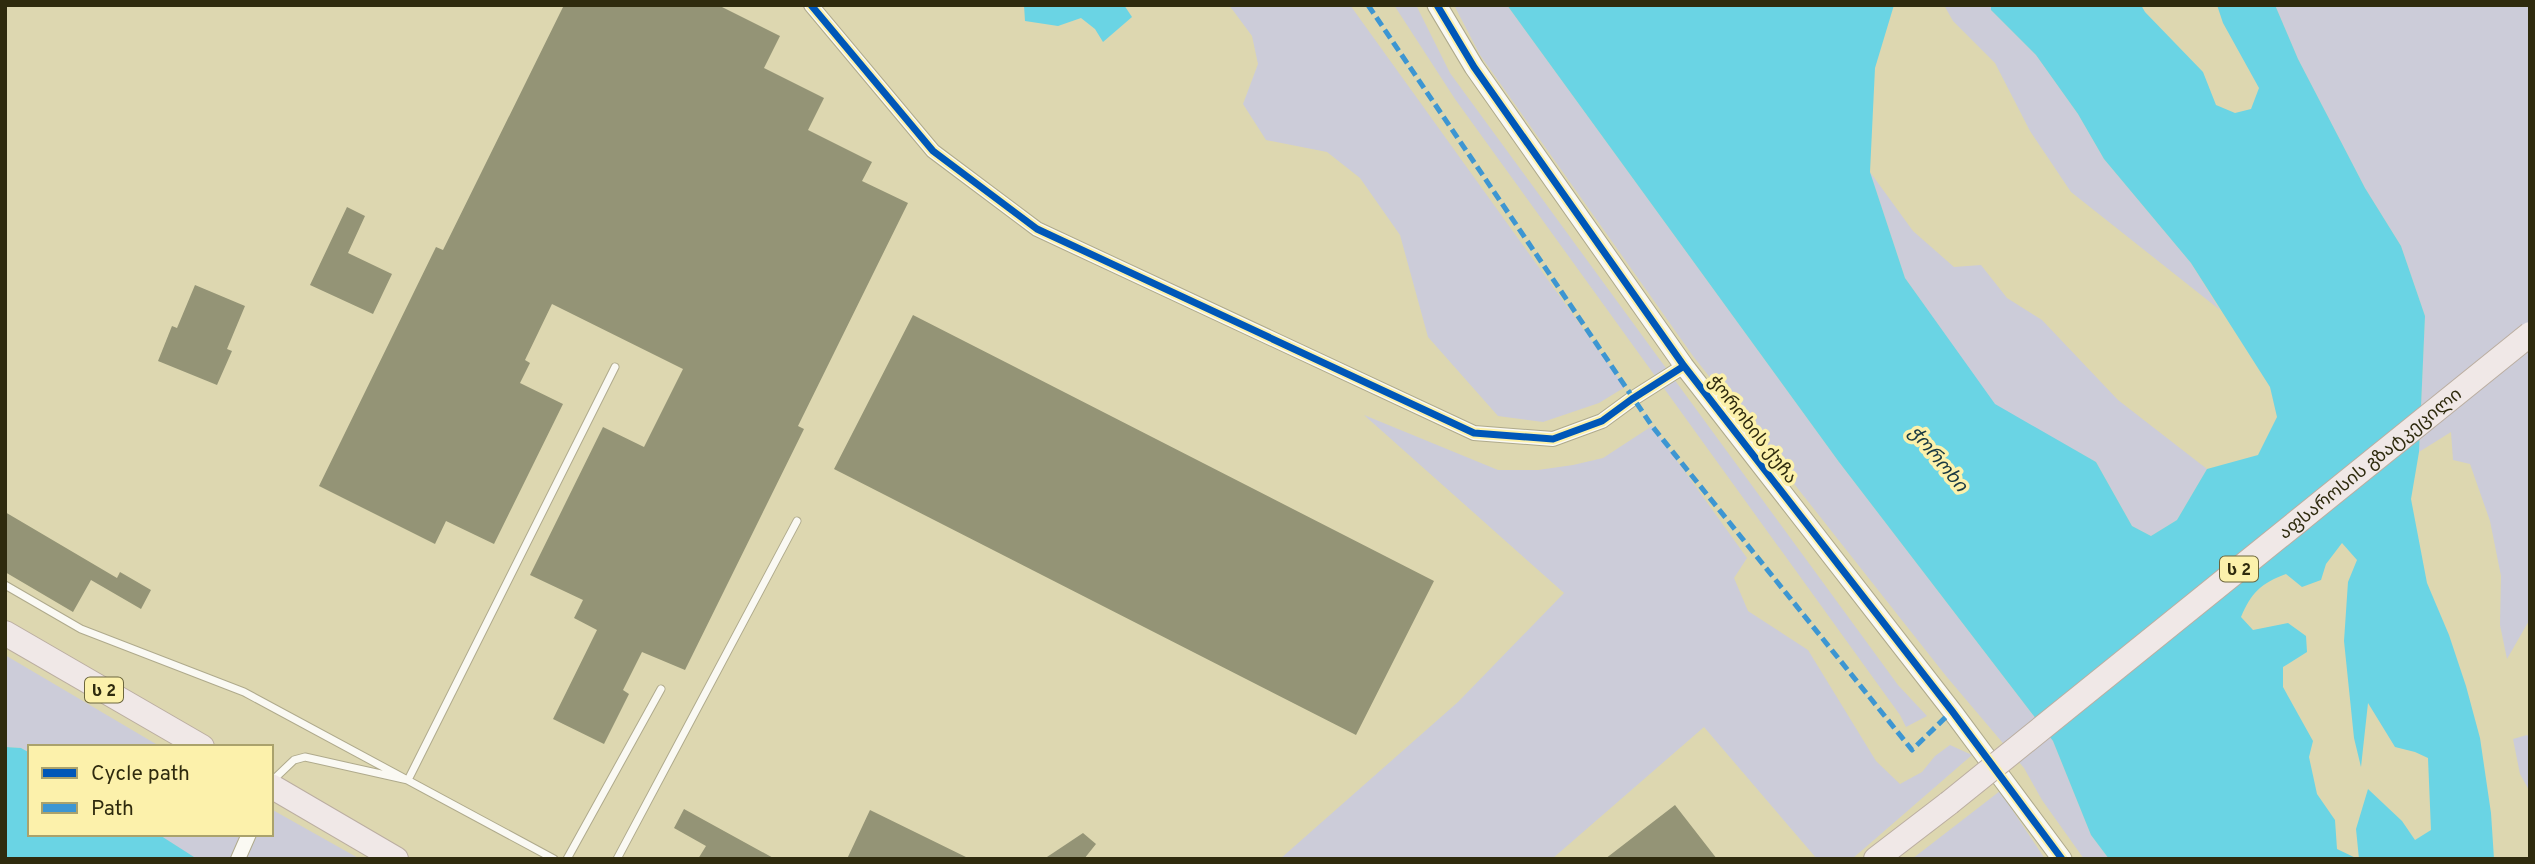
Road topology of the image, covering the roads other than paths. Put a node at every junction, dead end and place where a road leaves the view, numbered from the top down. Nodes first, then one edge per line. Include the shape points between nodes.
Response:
1 (811, 5) edge
2 (1437, 5) edge
3 (2530, 334) edge
4 (615, 366) dead end
5 (1684, 366) junction
6 (797, 521) dead end
7 (5, 585) edge
8 (5, 633) edge
9 (662, 689) dead end
10 (199, 745) edge
11 (408, 780) junction
12 (273, 782) edge
13 (273, 785) edge
14 (248, 836) edge
15 (239, 859) edge
16 (396, 859) edge
17 (554, 859) edge
18 (567, 859) edge
19 (617, 859) edge
20 (1876, 859) edge
21 (2062, 859) edge

1 - 5 street via 933,151 1037,229 1474,433 1553,439 1602,421
2 - 5 street, ჭოროხის ქუჩა via 1474,67
3 - 20 highway, აფსაროსის გზატკეცილი / ს 2, bridge
4 - 11 lane
5 - 21 street, ჭოროხის ქუჩა
6 - 19 lane
7 - 11 lane via 81,629 244,692
8 - 10 highway, ს 2
9 - 18 lane
11 - 12 lane via 305,757 294,760
11 - 17 lane
13 - 16 highway
14 - 15 street

